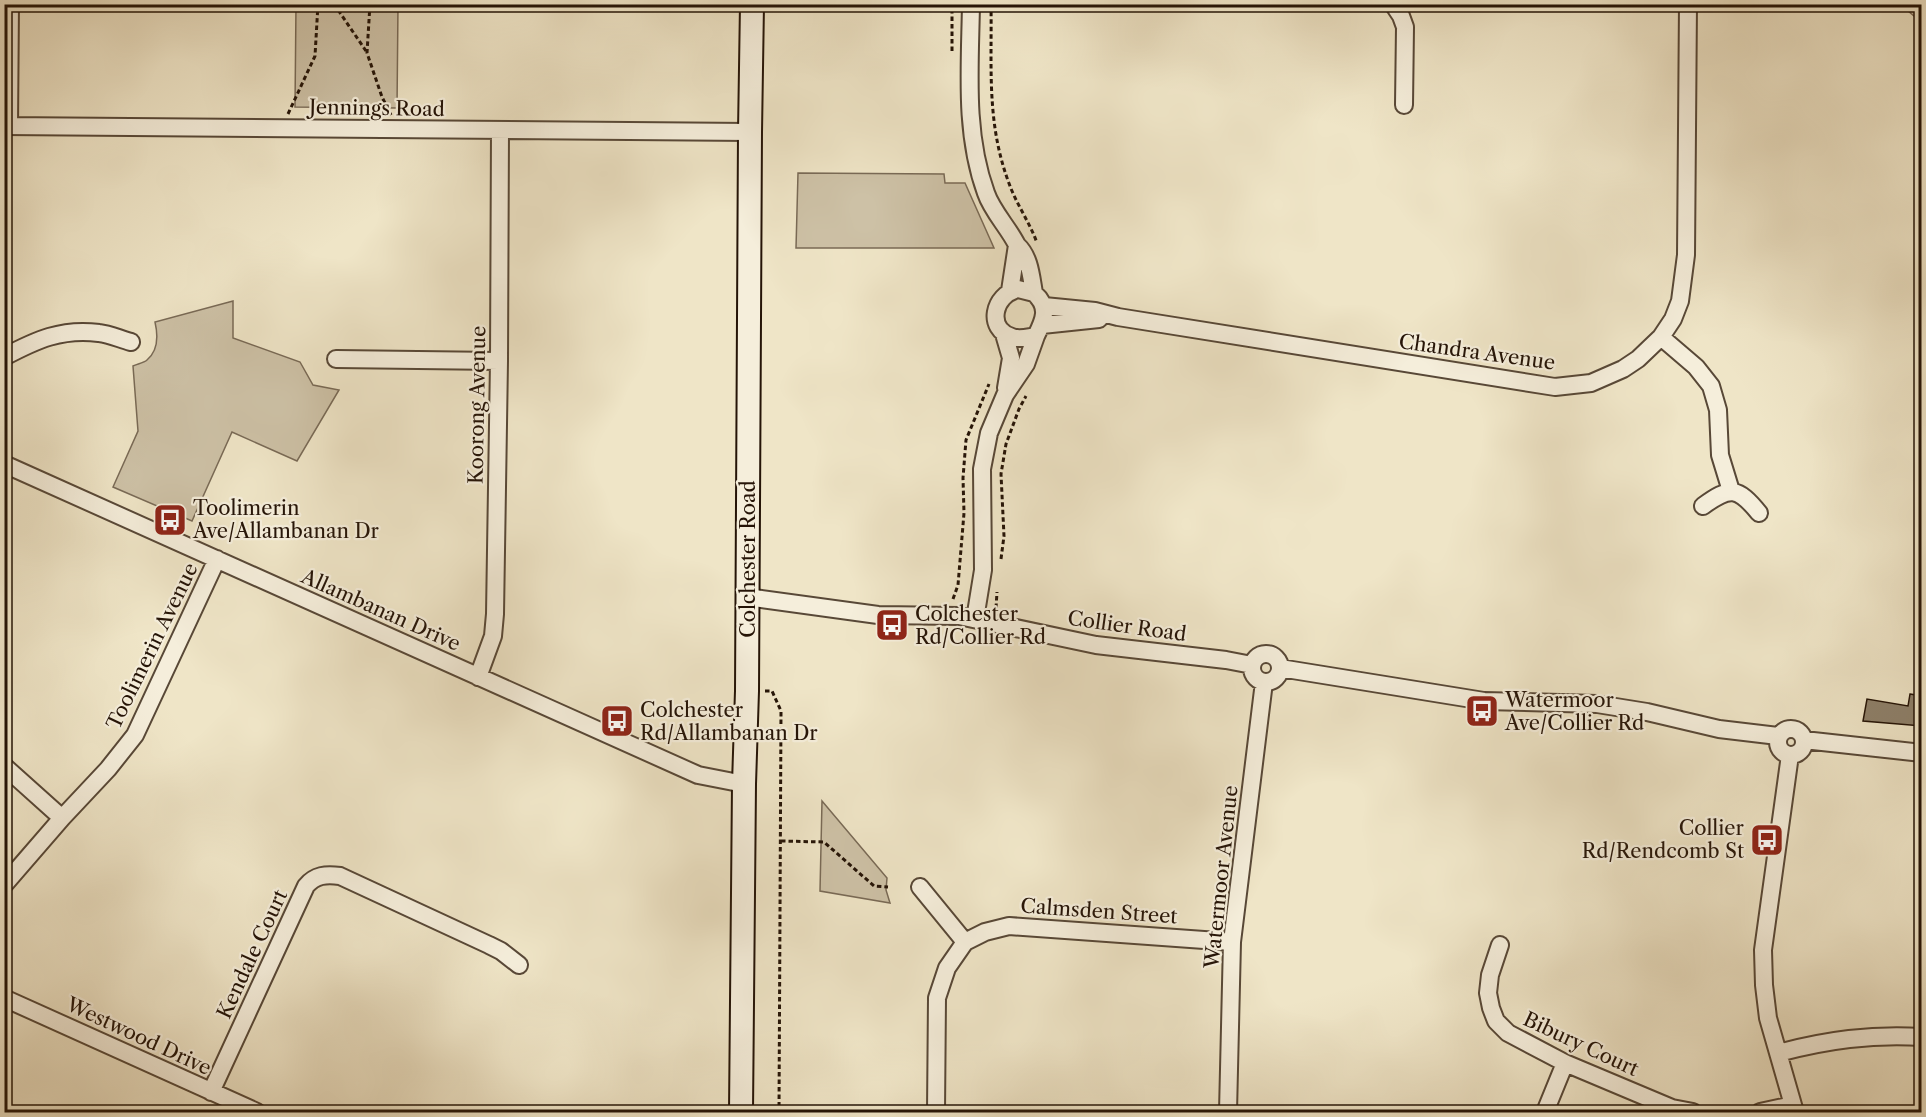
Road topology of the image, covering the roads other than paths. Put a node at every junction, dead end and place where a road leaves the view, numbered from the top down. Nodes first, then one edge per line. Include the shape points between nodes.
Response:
1 (10, 4) edge
2 (752, 4) edge
3 (971, 4) edge
4 (1393, 4) edge
5 (1688, 4) edge
6 (1404, 105) dead end
7 (7, 126) edge
8 (501, 130) junction
9 (750, 132) junction
10 (1017, 245) junction
11 (1010, 291) junction
12 (1039, 299) junction
13 (1118, 317) junction
14 (1039, 331) junction
15 (1004, 334) junction
16 (1661, 337) junction
17 (131, 342) dead end
18 (4, 357) edge
19 (336, 358) dead end
20 (499, 361) junction
21 (1005, 395) junction
22 (4, 464) edge
23 (1731, 491) junction
24 (1703, 506) dead end
25 (1759, 513) dead end
26 (217, 559) junction
27 (747, 597) junction
28 (975, 619) junction
29 (1252, 665) junction
30 (1280, 668) junction
31 (478, 677) junction
32 (1264, 682) junction
33 (1778, 736) junction
34 (1804, 740) junction
35 (1922, 753) edge
36 (1790, 755) junction
37 (4, 766) edge
38 (744, 784) junction
39 (62, 818) junction
40 (4, 885) edge
41 (920, 887) dead end
42 (965, 942) junction
43 (1232, 942) junction
44 (1500, 945) dead end
45 (519, 965) dead end
46 (4, 998) edge
47 (1922, 1037) edge
48 (1778, 1053) junction
49 (1565, 1063) junction
50 (211, 1092) junction
51 (1794, 1109) edge
52 (257, 1113) edge
53 (741, 1113) edge
54 (936, 1113) edge
55 (1228, 1113) edge
56 (1545, 1113) edge
57 (1693, 1113) edge
58 (1760, 1113) edge

1 - 7 street
2 - 9 main road, Colchester Road
3 - 10 street via 969,106 975,159 987,196
4 - 6 street via 1405,27
5 - 16 street, Chandra Avenue via 1684,278 1673,319
7 - 8 street, Jennings Road
8 - 9 street, Jennings Road
8 - 20 street, Koorong Avenue
9 - 27 main road, Colchester Road
10 - 11 street
10 - 12 street via 1029,265
11 - 12 street via 1017,289
11 - 15 street via 995,311
12 - 13 street, Chandra Avenue
12 - 14 street via 1045,312
13 - 14 street, Chandra Avenue
13 - 16 street, Chandra Avenue via 1555,387 1607,378 1638,359
14 - 15 street via 1019,339
14 - 21 street via 1026,364
15 - 21 street via 1011,358
16 - 23 street via 1696,367 1711,387 1718,410 1720,455
17 - 18 street via 100,333 68,331 34,341
19 - 20 street
20 - 31 street, Koorong Avenue via 494,625
21 - 28 street via 988,433 982,469 983,570
22 - 26 street, Allambanan Drive
23 - 24 street
23 - 25 street via 1745,496
26 - 31 street, Allambanan Drive
26 - 39 street, Toolimerin Avenue via 135,735
27 - 28 street, Collier Road via 878,615
27 - 38 main road, Colchester Road
28 - 29 street, Collier Road via 1096,645
29 - 30 street via 1255,658 1268,654 1279,661
29 - 32 street via 1256,678
30 - 32 street via 1274,680
30 - 33 street via 1484,701 1597,704 1719,729
31 - 38 street, Allambanan Drive via 698,775
32 - 43 street, Watermoor Avenue
33 - 34 street via 1793,729
33 - 36 street via 1778,748
34 - 35 street
34 - 36 street via 1799,753
36 - 48 street via 1763,950 1768,1018
37 - 39 street
38 - 53 main road, Colchester Road
39 - 40 street, Toolimerin Avenue
41 - 42 street
42 - 43 street, Calmsden Street via 1010,926
42 - 54 street via 947,968 937,998
43 - 55 street, Watermoor Avenue
44 - 49 street, Bibury Court via 1488,993 1496,1021 1508,1033
45 - 50 street, Kendale Court via 489,945 340,876 319,876 306,886
46 - 50 street, Westwood Drive
47 - 48 street via 1864,1036
48 - 51 street
49 - 56 street
49 - 57 street, Bibury Court
50 - 52 street, Westwood Drive
51 - 58 street

